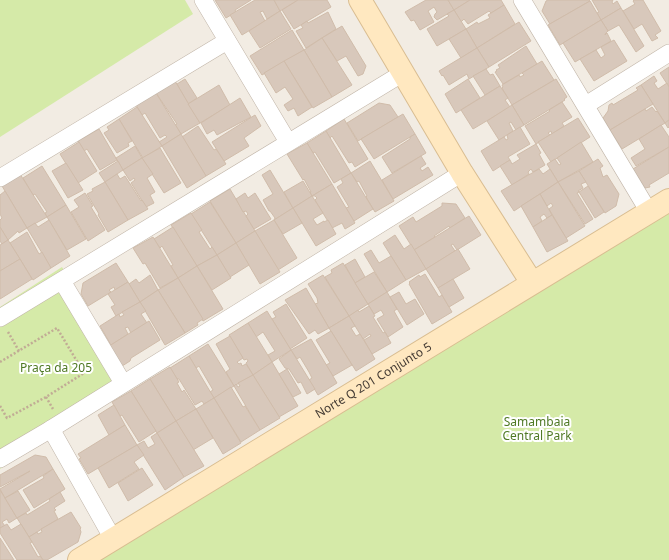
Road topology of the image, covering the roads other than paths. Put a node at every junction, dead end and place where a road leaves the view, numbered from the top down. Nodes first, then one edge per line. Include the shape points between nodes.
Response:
1 (203, 0) edge
2 (360, 0) edge
3 (523, 0) edge
4 (227, 41) junction
5 (669, 53) edge
6 (403, 73) junction
7 (586, 105) junction
8 (288, 142) junction
9 (462, 174) junction
10 (0, 178) edge
11 (669, 200) edge
12 (649, 212) junction
13 (62, 281) junction
14 (532, 283) junction
15 (3, 324) edge
16 (123, 383) junction
17 (51, 429) junction
18 (0, 459) edge
19 (113, 539) junction
20 (79, 560) edge

1 - 4 street
2 - 6 street
3 - 7 street
4 - 8 street
4 - 10 street
5 - 7 street
6 - 8 street
6 - 9 street
7 - 12 street
8 - 13 street
9 - 14 street
9 - 16 street
11 - 12 street, Norte Q 201 Conjunto 5
12 - 14 street, Norte Q 201 Conjunto 5
13 - 15 street
13 - 16 street
14 - 19 street, Norte Q 201 Conjunto 5
16 - 17 street
17 - 18 street
17 - 19 street
19 - 20 street, Norte Q 201 Conjunto 5

